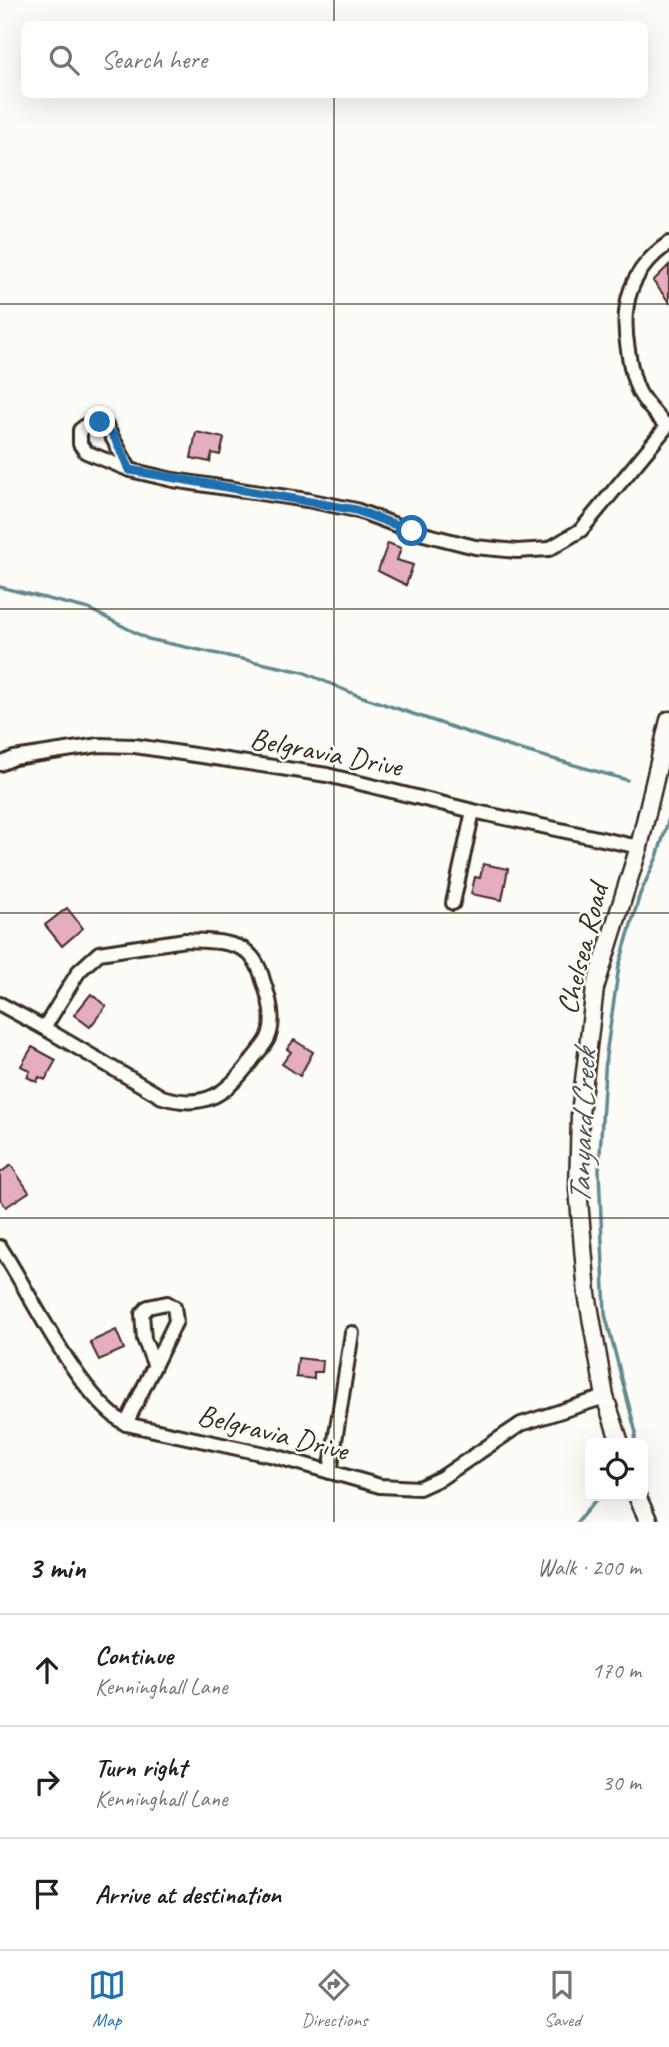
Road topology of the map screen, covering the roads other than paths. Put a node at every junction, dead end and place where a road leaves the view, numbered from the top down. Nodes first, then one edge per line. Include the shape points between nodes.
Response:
1 (669, 243) edge
2 (667, 425) edge
3 (130, 470) dead end
4 (669, 720) edge
5 (0, 764) edge
6 (473, 811) junction
7 (639, 847) junction
8 (453, 903) dead end
9 (0, 1004) edge
10 (44, 1028) junction
11 (0, 1247) edge
12 (352, 1333) dead end
13 (154, 1364) dead end
14 (604, 1397) junction
15 (126, 1424) junction
16 (618, 1438) edge
17 (330, 1472) junction
18 (638, 1501) edge
19 (640, 1519) edge

1 - 2 street via 636,274 626,300 624,328 639,393
2 - 3 street via 581,530 549,549 475,547 356,510
4 - 7 street, Chelsea Road
5 - 6 street, Belgravia Drive via 99,745 135,746 327,775
6 - 7 street, Belgravia Drive
6 - 8 street
7 - 14 street, Chelsea Road via 595,988 580,1114 578,1189 587,1294
9 - 10 street
10 - 10 street via 79,971 99,953 185,940 226,942 246,950 259,966 272,1018 268,1038 244,1071 224,1092 198,1103 162,1097
11 - 15 street, Belgravia Drive via 90,1393
12 - 17 street
13 - 15 street
14 - 16 street, Chelsea Road
14 - 17 street, Belgravia Drive via 521,1424 419,1488 380,1486
15 - 17 street, Belgravia Drive
18 - 19 street

